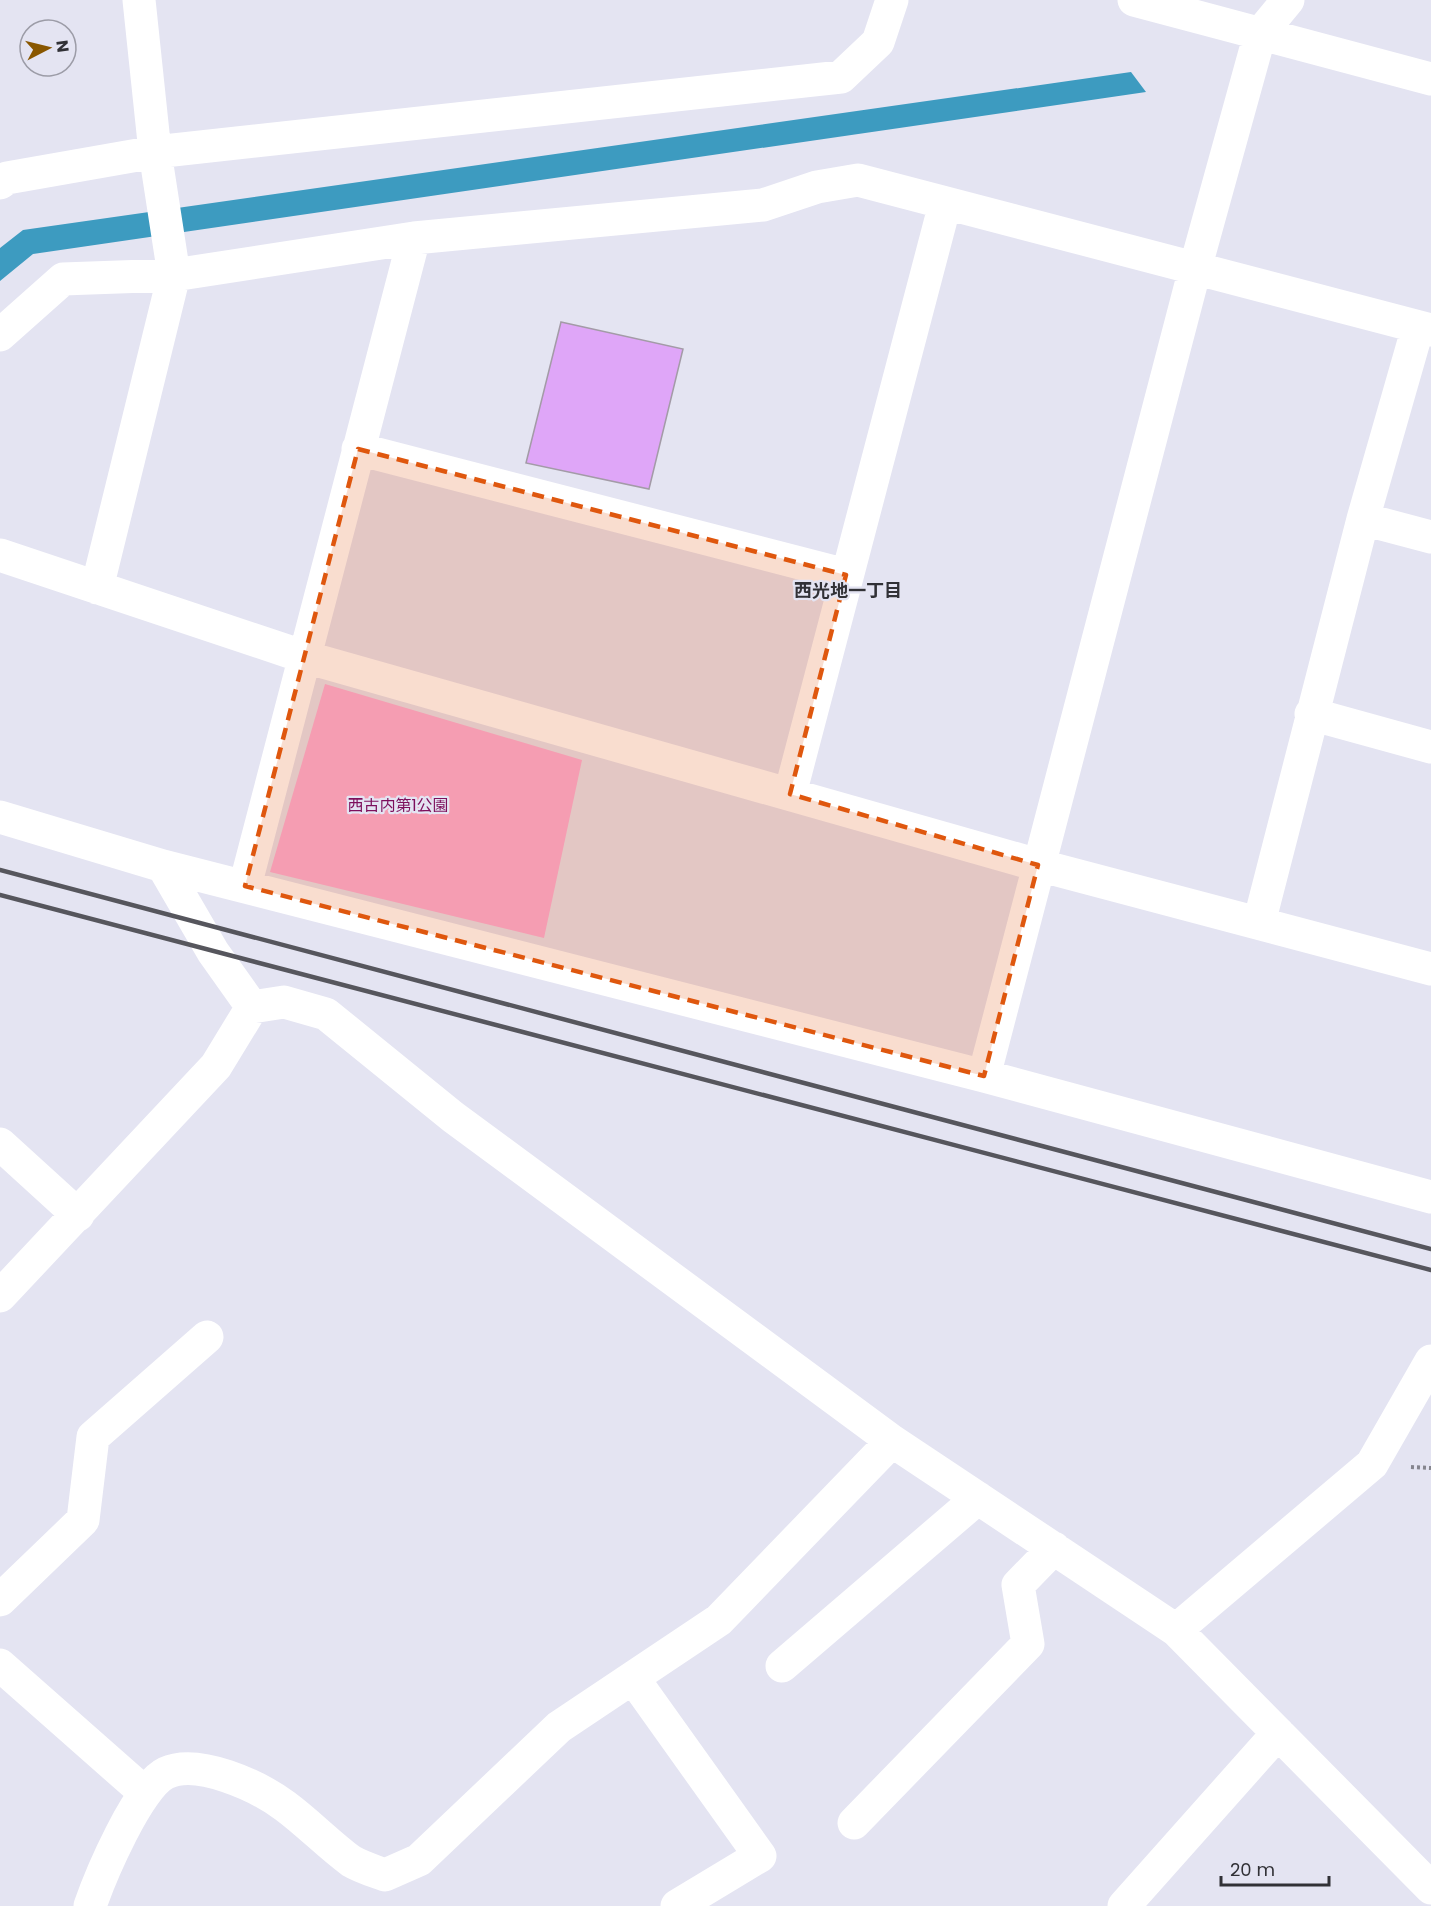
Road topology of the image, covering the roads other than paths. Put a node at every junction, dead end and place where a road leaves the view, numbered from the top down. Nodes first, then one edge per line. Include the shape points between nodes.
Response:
1 (139, 0) edge
2 (892, 0) edge
3 (1134, 0) edge
4 (1288, 0) edge
5 (1260, 34) junction
6 (1431, 79) edge
7 (155, 152) junction
8 (0, 183) edge
9 (945, 204) junction
10 (414, 238) junction
11 (1195, 269) junction
12 (174, 275) junction
13 (1424, 329) edge
14 (0, 335) edge
15 (358, 449) junction
16 (1363, 519) junction
17 (1431, 537) edge
18 (0, 555) edge
19 (846, 575) junction
20 (97, 588) junction
21 (305, 657) junction
22 (1311, 714) junction
23 (1431, 747) edge
24 (790, 794) junction
25 (0, 817) edge
26 (1038, 865) junction
27 (164, 866) junction
28 (245, 886) junction
29 (1259, 923) junction
30 (1431, 969) edge
31 (252, 1007) junction
32 (984, 1076) junction
33 (0, 1144) edge
34 (1431, 1197) edge
35 (78, 1215) junction
36 (0, 1296) edge
37 (207, 1337) dead end
38 (1431, 1361) edge
39 (892, 1441) junction
40 (978, 1498) junction
41 (1053, 1548) junction
42 (0, 1600) edge
43 (1176, 1630) junction
44 (0, 1665) edge
45 (783, 1666) dead end
46 (633, 1678) junction
47 (1278, 1733) junction
48 (145, 1793) junction
49 (854, 1823) dead end
50 (1431, 1888) edge
51 (90, 1906) edge
52 (677, 1906) edge
53 (1124, 1906) edge

1 - 7 street
2 - 7 street via 878,42 841,77
3 - 5 street
4 - 5 street
5 - 6 street
5 - 11 street
7 - 8 street via 7,178
7 - 12 street
9 - 10 street via 858,180 817,187 763,205
9 - 11 street
9 - 19 street
10 - 12 street
10 - 15 street
11 - 13 street
11 - 26 street
12 - 14 street via 63,279
12 - 20 street
13 - 16 street
15 - 19 street
15 - 21 street
16 - 17 street
16 - 22 street
18 - 20 street
19 - 24 street
20 - 21 street
21 - 24 street
21 - 28 street
22 - 23 street
22 - 29 street
24 - 26 street
25 - 27 street
26 - 29 street
26 - 32 street
27 - 28 street
27 - 31 street via 213,952
28 - 32 street
29 - 30 street
31 - 35 street via 216,1066
31 - 39 street via 284,1002 326,1014 453,1117
32 - 34 street
33 - 35 street
35 - 36 street
37 - 42 street via 93,1437 83,1520
38 - 43 street via 1372,1464
39 - 40 street
39 - 46 street via 719,1620
40 - 41 street
40 - 45 street
41 - 43 street
41 - 49 street via 1018,1585 1028,1644
43 - 47 street
44 - 48 street
46 - 48 street via 559,1727 419,1860 385,1875 353,1862 283,1804 231,1778 198,1768 165,1773
46 - 52 street via 760,1856
47 - 50 street
47 - 53 street
48 - 51 street via 103,1869

